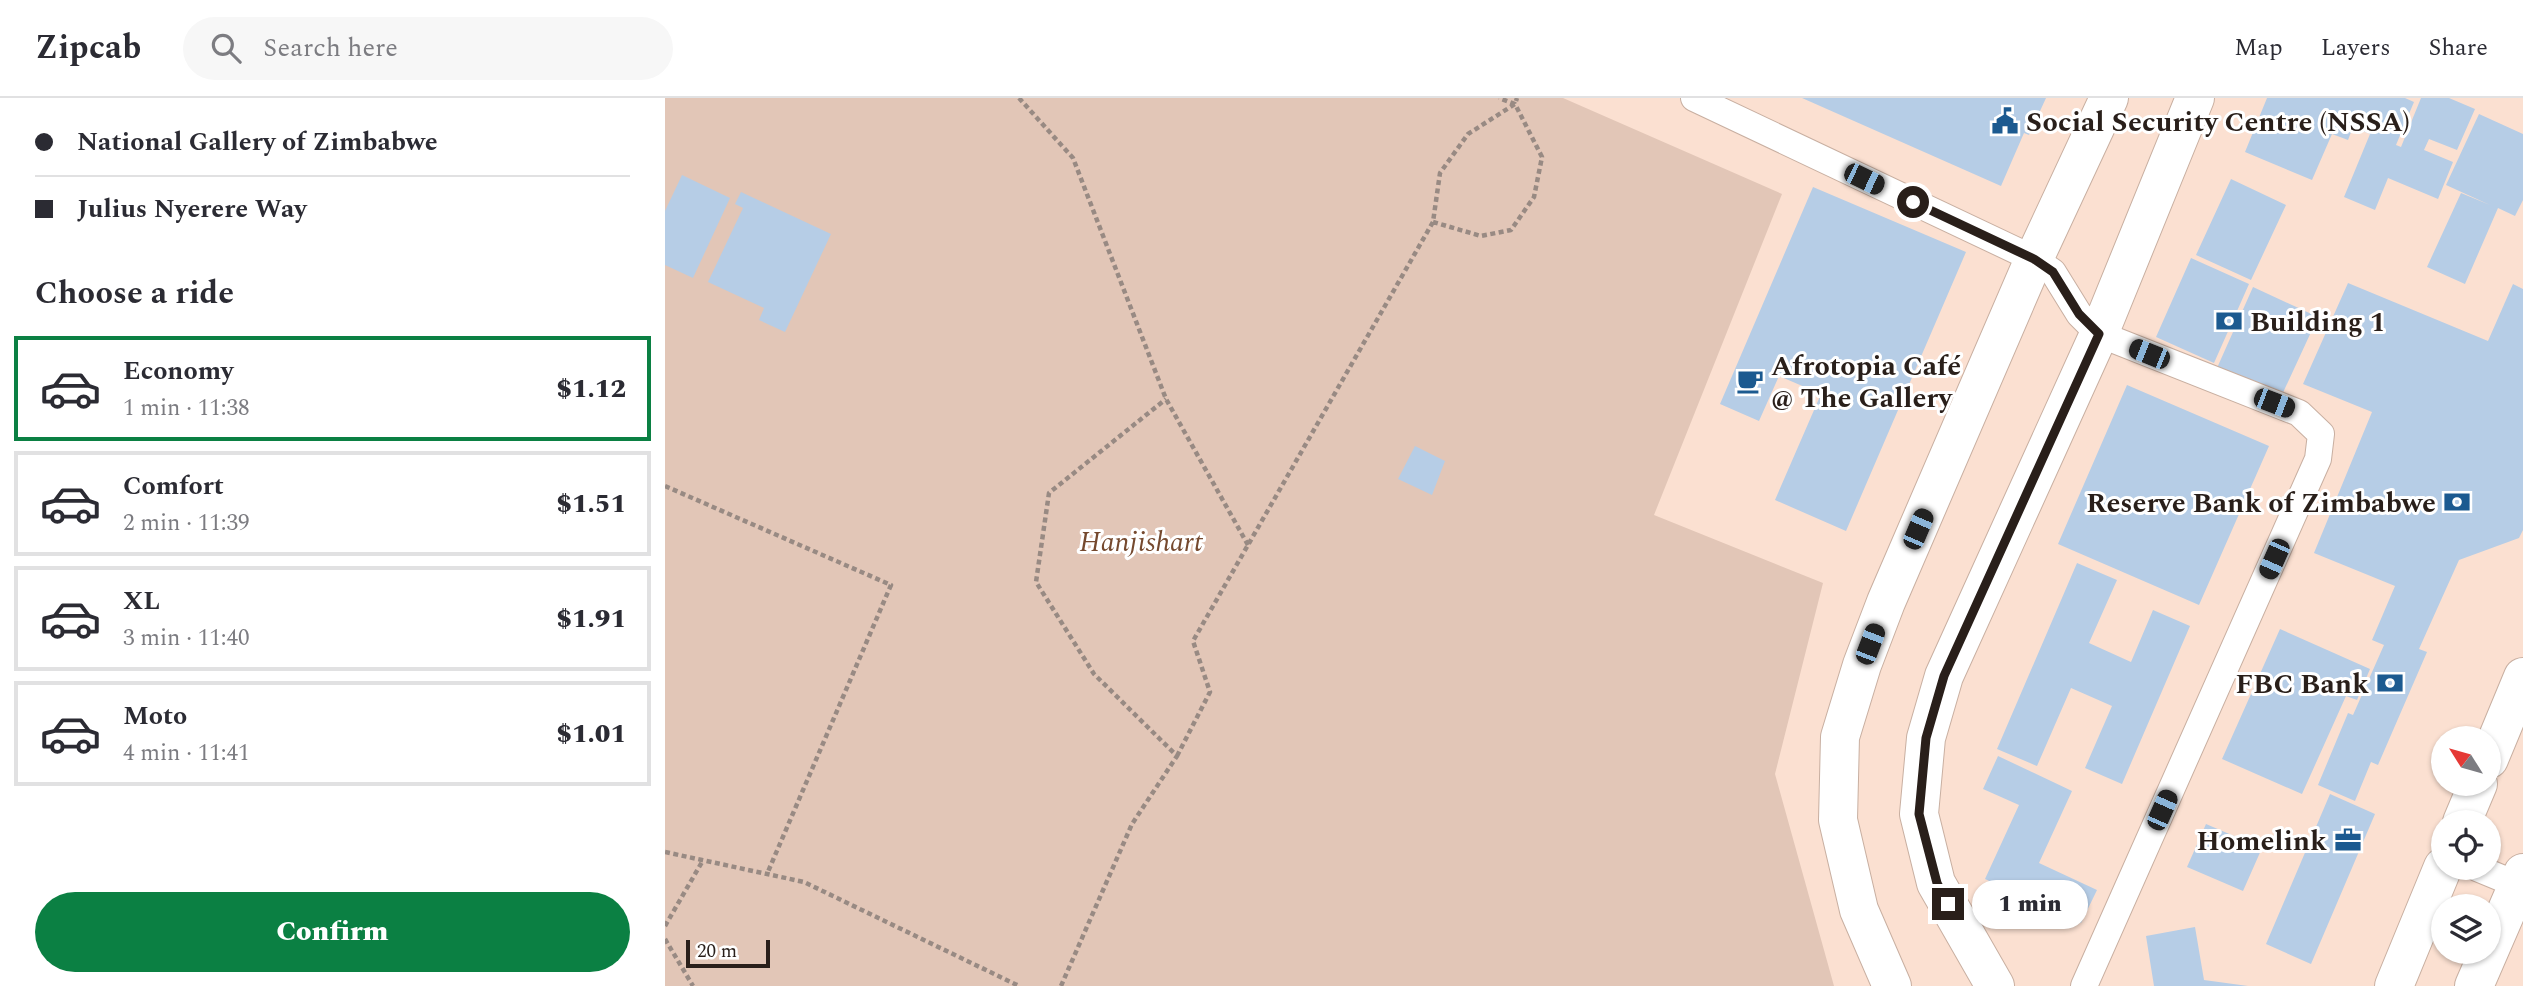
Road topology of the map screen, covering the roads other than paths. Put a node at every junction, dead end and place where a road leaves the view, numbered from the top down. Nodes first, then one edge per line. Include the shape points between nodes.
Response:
1 (1694, 98) edge
2 (2109, 98) edge
3 (2195, 98) edge
4 (2034, 259) junction
5 (2099, 334) junction
6 (2523, 677) edge
7 (2501, 730) edge
8 (2501, 876) edge
9 (2438, 880) edge
10 (2521, 882) edge
11 (1892, 986) edge
12 (1995, 986) edge
13 (2084, 986) edge
14 (2394, 986) edge
15 (2474, 986) edge

1 - 4 street
2 - 4 main road
3 - 5 main road
4 - 5 street via 2053,272 2079,314
4 - 11 main road via 1886,603 1840,737 1838,820 1859,910
5 - 12 main road via 1944,676 1926,738 1919,814 1937,883
5 - 13 street via 2299,413 2321,434 2318,458
6 - 7 main road
8 - 10 street
9 - 14 main road
10 - 15 main road

